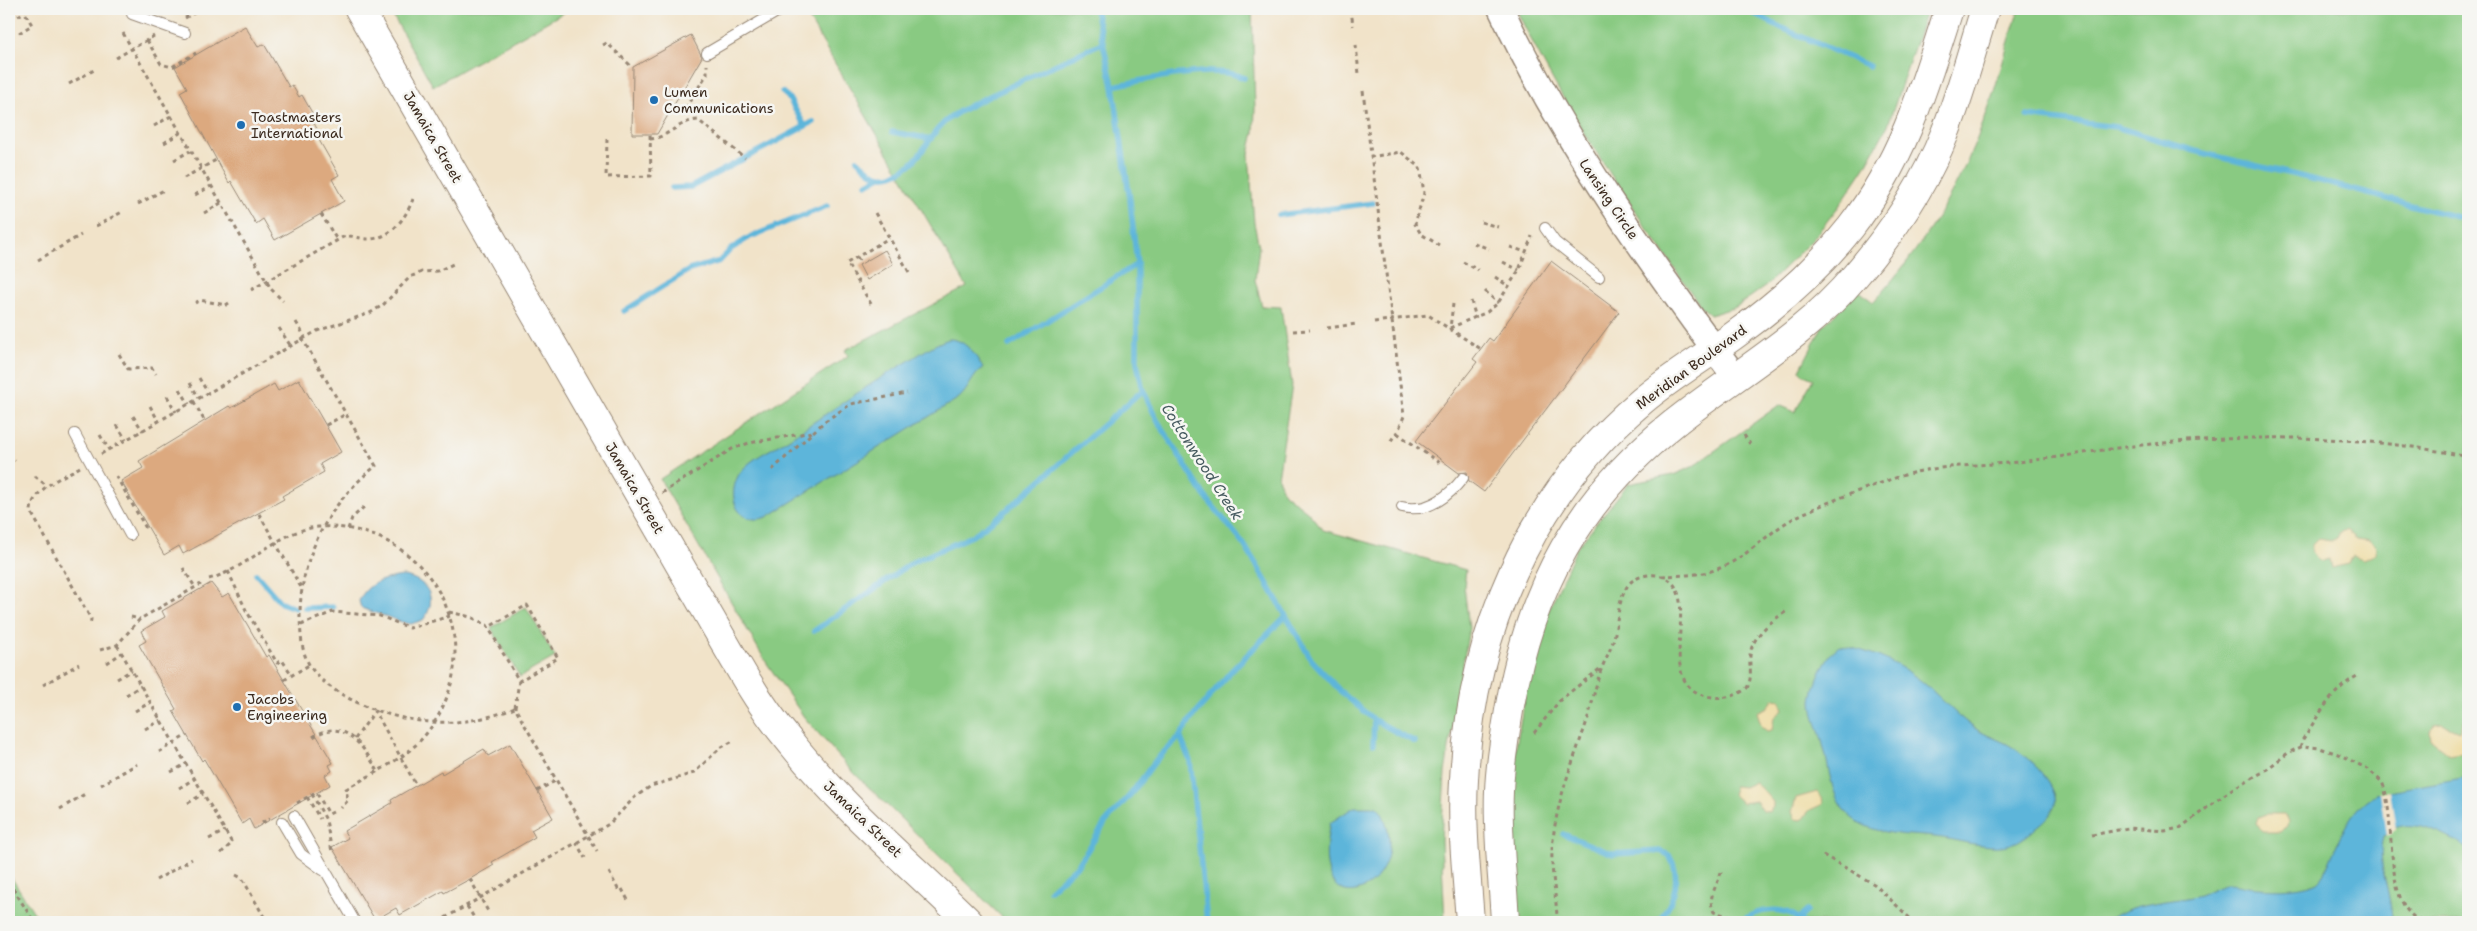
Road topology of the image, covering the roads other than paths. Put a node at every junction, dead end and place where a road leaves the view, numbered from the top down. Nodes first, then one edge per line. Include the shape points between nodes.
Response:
1 (359, 9) edge
2 (782, 9) edge
3 (1501, 9) edge
4 (1949, 9) edge
5 (1986, 9) edge
6 (132, 14) dead end
7 (185, 33) dead end
8 (707, 53) road end
9 (1545, 228) dead end
10 (1599, 277) dead end
11 (1714, 349) junction
12 (1736, 378) junction
13 (75, 434) dead end
14 (1463, 478) dead end
15 (1402, 507) dead end
16 (130, 535) dead end
17 (294, 816) dead end
18 (282, 822) dead end
19 (327, 872) junction
20 (356, 922) edge
21 (969, 922) edge
22 (1470, 922) edge
23 (1505, 922) edge

1 - 21 main road, Jamaica Street via 742,674 788,739 835,792
2 - 8 lane
3 - 11 street, Lansing Circle via 1538,84 1579,154
4 - 11 main road, Meridian Boulevard via 1906,137 1862,211 1795,288
5 - 12 main road via 1942,140 1896,224 1853,279 1823,309 1796,334
6 - 7 lane
9 - 10 lane via 1555,242
11 - 12 street, Lansing Circle
11 - 22 main road, Meridian Boulevard via 1643,400 1585,457 1540,520 1507,584 1483,656 1466,758 1463,818
12 - 23 main road via 1674,424 1618,474 1575,530 1544,586 1519,657 1500,764 1498,812
13 - 16 lane
14 - 15 lane via 1432,504 1416,509
17 - 19 lane
18 - 19 lane via 301,854
19 - 20 lane

